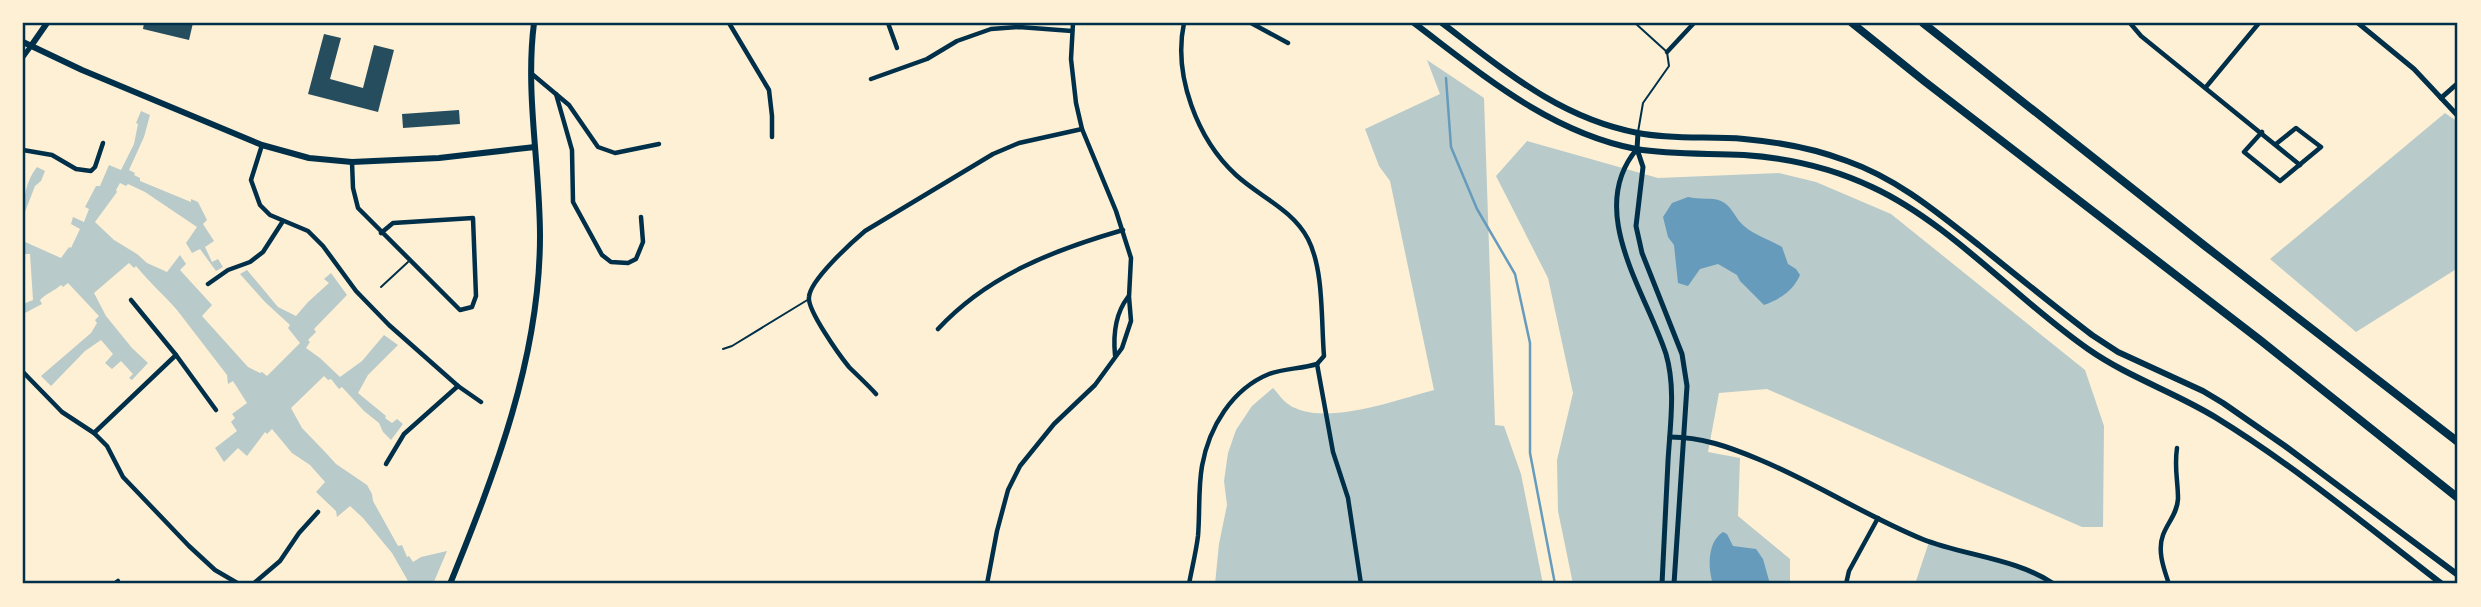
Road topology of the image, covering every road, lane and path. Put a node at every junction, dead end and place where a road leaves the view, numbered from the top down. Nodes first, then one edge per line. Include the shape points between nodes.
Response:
1 (47, 23) edge
2 (534, 23) edge
3 (729, 23) edge
4 (888, 23) edge
5 (1073, 23) edge
6 (1184, 23) edge
7 (1251, 23) edge
8 (1414, 23) edge
9 (1442, 23) edge
10 (1634, 23) edge
11 (1694, 23) edge
12 (1852, 23) edge
13 (1923, 23) edge
14 (2130, 23) edge
15 (2259, 23) edge
16 (2358, 23) edge
17 (1072, 32) junction
18 (23, 42) edge
19 (1288, 43) dead end
20 (31, 46) junction
21 (897, 48) dead end
22 (1667, 52) junction
23 (23, 57) edge
24 (532, 74) junction
25 (871, 79) dead end
26 (2458, 83) edge
27 (2206, 87) junction
28 (556, 94) junction
29 (2441, 98) junction
30 (2458, 116) edge
31 (1082, 129) junction
32 (2262, 132) junction
33 (1638, 133) junction
34 (772, 137) dead end
35 (103, 143) dead end
36 (659, 144) dead end
37 (2276, 144) junction
38 (262, 145) junction
39 (535, 147) junction
40 (1637, 149) junction
41 (23, 150) edge
42 (352, 162) junction
43 (2300, 164) junction
44 (641, 218) dead end
45 (284, 221) junction
46 (1123, 230) junction
47 (381, 233) junction
48 (409, 261) junction
49 (208, 285) dead end
50 (381, 287) dead end
51 (1129, 297) junction
52 (809, 299) junction
53 (131, 300) dead end
54 (938, 329) dead end
55 (723, 349) dead end
56 (176, 355) junction
57 (1115, 356) junction
58 (1317, 364) junction
59 (23, 372) edge
60 (458, 386) junction
61 (877, 394) dead end
62 (481, 402) dead end
63 (216, 410) dead end
64 (94, 433) junction
65 (1670, 437) junction
66 (1684, 437) junction
67 (2458, 442) edge
68 (2177, 448) dead end
69 (386, 464) dead end
70 (2458, 498) edge
71 (318, 512) dead end
72 (1878, 517) junction
73 (2458, 575) edge
74 (239, 584) edge
75 (253, 584) edge
76 (450, 584) edge
77 (988, 584) edge
78 (1189, 584) edge
79 (1361, 584) edge
80 (1662, 584) edge
81 (1674, 584) edge
82 (1846, 584) edge
83 (2054, 584) edge
84 (2169, 584) edge
85 (2442, 584) edge

1 - 20 main road
2 - 24 main road
3 - 34 street via 769,90
4 - 21 street
5 - 17 street
6 - 58 street via 1181,46 1189,97 1210,144 1237,175 1285,210 1315,257 1324,356
7 - 19 street
8 - 40 main road via 1515,99 1582,133
9 - 33 main road via 1552,102
10 - 22 lane
11 - 22 street
12 - 70 highway
13 - 67 highway
14 - 27 street
15 - 27 street
16 - 29 street
17 - 25 street via 991,29 909,67
17 - 31 street via 1072,72
18 - 20 main road
20 - 23 street
20 - 38 main road
22 - 33 lane via 1669,66 1643,103
24 - 28 street
24 - 39 main road
26 - 29 street
27 - 32 street
28 - 36 street via 598,147 615,153
28 - 44 street via 572,150 573,202 602,255 611,262 628,263 636,258 643,242
29 - 30 street
31 - 46 street
31 - 52 street via 1019,143 993,154 865,231 815,284
32 - 37 street
32 - 43 street via 2244,152 2280,181
33 - 40 street
33 - 73 main road via 1808,148 1896,183 2092,335 2232,409
35 - 41 street via 95,167 86,172 52,155
37 - 43 street
37 - 43 street via 2296,128 2321,147
38 - 42 main road via 309,158
38 - 45 street via 251,180 260,205
39 - 42 main road
39 - 76 main road via 540,263 527,353 510,425
40 - 65 street via 1625,163 1617,215 1626,259 1666,354 1671,376
40 - 66 street via 1643,167 1636,226 1682,354 1688,386
40 - 85 main road via 1805,163 1888,195 1933,225 2087,349 2213,416 2302,476
42 - 47 street via 355,202
45 - 49 street via 257,257
45 - 60 street via 308,231 370,307
46 - 51 street via 1131,258
46 - 54 street via 1044,255 968,300
47 - 48 street
47 - 48 street via 393,223 473,218 476,296 471,307 460,310
48 - 50 lane
51 - 57 street via 1116,319
51 - 57 street via 1131,321
52 - 55 lane
52 - 61 street via 848,365
53 - 56 street
56 - 63 street
56 - 64 street
57 - 77 street via 1096,385 1054,424 1020,466 1008,490
58 - 78 street via 1267,375 1223,412 1202,468 1198,538
58 - 79 street via 1331,443 1348,498
59 - 64 street via 62,412
60 - 62 street
60 - 69 street via 404,434
64 - 74 street via 124,477 163,520 215,570
65 - 66 street
65 - 80 street
66 - 72 street via 1743,452
66 - 81 street
68 - 84 street via 2178,500 2160,544
71 - 75 street via 280,561
72 - 82 street
72 - 83 street via 1929,542 2022,568

